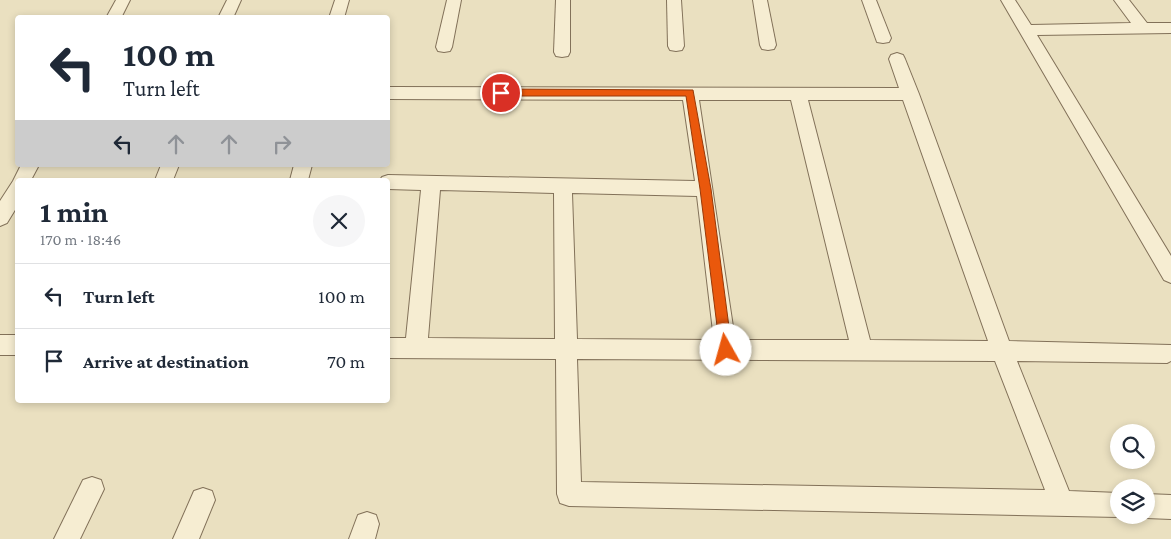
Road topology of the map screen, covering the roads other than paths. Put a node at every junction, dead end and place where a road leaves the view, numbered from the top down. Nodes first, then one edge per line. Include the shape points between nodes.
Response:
1 (123, 0) edge
2 (234, 0) edge
3 (342, 0) edge
4 (454, 0) edge
5 (563, 0) edge
6 (674, 0) edge
7 (760, 0) edge
8 (870, 0) edge
9 (1008, 0) edge
10 (1121, 0) edge
11 (115, 15) edge
12 (226, 15) edge
13 (337, 15) edge
14 (1142, 28) junction
15 (1171, 28) edge
16 (1025, 30) junction
17 (883, 38) dead end
18 (768, 44) dead end
19 (676, 46) dead end
20 (444, 47) dead end
21 (562, 52) dead end
22 (897, 59) dead end
23 (390, 93) edge
24 (690, 93) junction
25 (798, 93) junction
26 (911, 94) junction
27 (390, 182) edge
28 (431, 183) junction
29 (563, 186) junction
30 (705, 189) junction
31 (15, 192) edge
32 (0, 218) edge
33 (1171, 274) edge
34 (0, 345) edge
35 (15, 345) edge
36 (390, 348) edge
37 (416, 348) junction
38 (566, 349) junction
39 (726, 350) junction
40 (1002, 351) junction
41 (862, 352) junction
42 (1167, 353) dead end
43 (92, 489) dead end
44 (203, 500) dead end
45 (1062, 503) junction
46 (1110, 505) edge
47 (1155, 506) edge
48 (1171, 507) edge
49 (67, 539) edge
50 (186, 539) edge

1 - 11 street
2 - 12 street
3 - 13 street
4 - 20 street
5 - 21 street
6 - 19 street
7 - 18 street
8 - 17 street
9 - 16 street
10 - 14 street
14 - 15 street
14 - 16 street
16 - 33 street
22 - 26 street
23 - 24 street
24 - 25 street
24 - 30 street
25 - 26 street
25 - 41 street
26 - 40 street
27 - 28 street
28 - 29 street
28 - 37 street
29 - 30 street
29 - 38 street
30 - 39 street
31 - 32 street
34 - 35 street
36 - 37 street
37 - 38 street
38 - 39 street
38 - 45 street via 569,494
39 - 41 street
40 - 41 street
40 - 42 street
40 - 45 street
43 - 49 street
44 - 50 street
45 - 46 street
47 - 48 street

